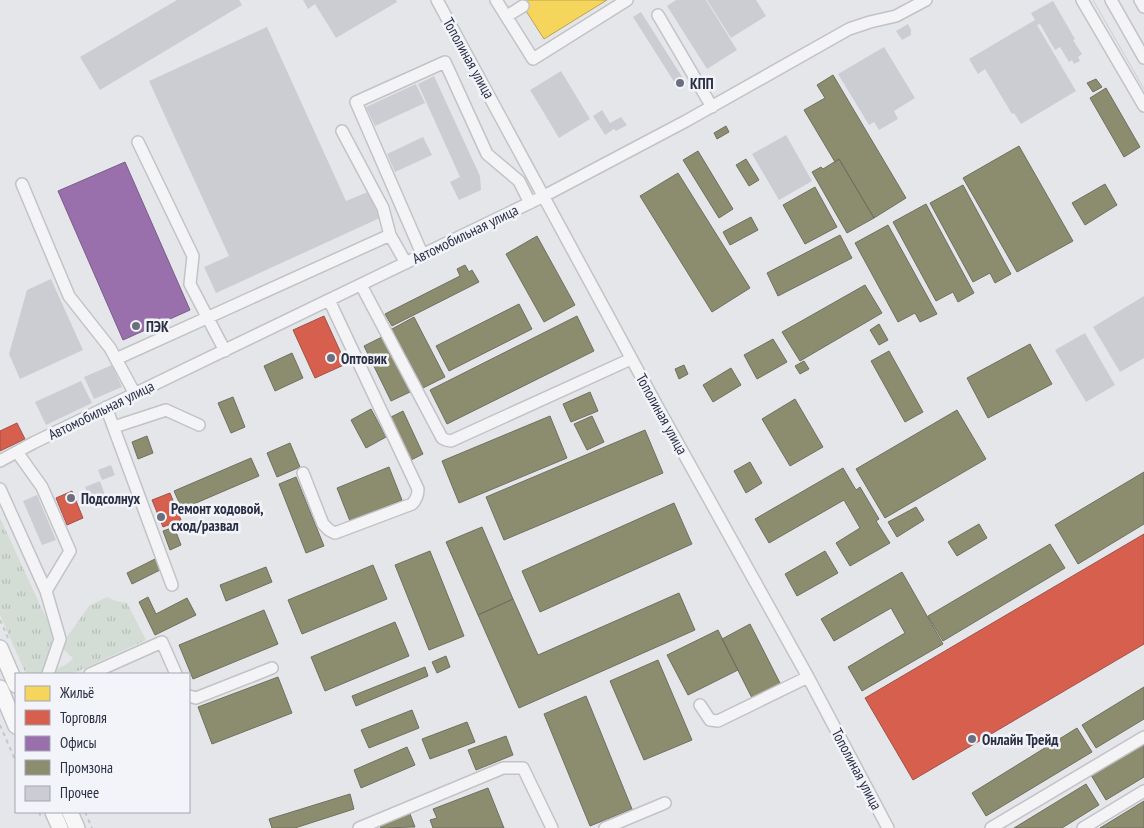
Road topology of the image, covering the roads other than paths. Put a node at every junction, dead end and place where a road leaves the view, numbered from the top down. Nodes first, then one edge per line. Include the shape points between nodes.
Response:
1 (437, 0) edge
2 (496, 0) edge
3 (627, 0) edge
4 (926, 0) edge
5 (1082, 0) edge
6 (1111, 0) edge
7 (1140, 0) edge
8 (523, 6) dead end
9 (1144, 7) edge
10 (658, 15) dead end
11 (506, 16) junction
12 (1144, 58) edge
13 (1144, 106) edge
14 (712, 107) junction
15 (342, 131) dead end
16 (138, 142) dead end
17 (22, 184) dead end
18 (544, 196) junction
19 (530, 203) junction
20 (390, 235) junction
21 (423, 256) junction
22 (406, 264) junction
23 (361, 285) junction
24 (329, 300) junction
25 (208, 318) junction
26 (225, 350) junction
27 (116, 359) junction
28 (631, 359) junction
29 (135, 394) junction
30 (106, 407) junction
31 (199, 425) dead end
32 (114, 427) junction
33 (17, 452) junction
34 (0, 462) edge
35 (303, 473) dead end
36 (0, 489) edge
37 (172, 585) dead end
38 (46, 591) junction
39 (0, 648) edge
40 (272, 668) dead end
41 (48, 673) edge
42 (92, 673) edge
43 (176, 673) edge
44 (808, 677) junction
45 (15, 683) edge
46 (0, 688) edge
47 (190, 696) edge
48 (700, 704) dead end
49 (15, 724) edge
50 (1144, 736) edge
51 (1144, 791) edge
52 (666, 803) dead end
53 (54, 813) edge
54 (70, 813) edge
55 (60, 828) edge
56 (77, 828) edge
57 (358, 828) edge
58 (552, 828) edge
59 (605, 828) edge
60 (888, 828) edge
61 (991, 828) edge
62 (1083, 828) edge

1 - 18 street, Тополиная улица
2 - 11 street
3 - 11 street via 533,59
4 - 14 street, Автомобильная улица via 896,16 849,29
5 - 13 street
6 - 12 street
7 - 9 street
8 - 11 street
10 - 14 street
14 - 18 street, Автомобильная улица
15 - 20 street via 383,208
16 - 25 street via 193,256 190,284
17 - 27 street via 69,296
18 - 19 street, Автомобильная улица
18 - 28 street, Тополиная улица
19 - 21 street, Автомобильная улица
19 - 21 street via 519,181 487,154 444,62 356,102
20 - 22 street
20 - 25 street
21 - 22 street, Автомобильная улица
22 - 23 street, Автомобильная улица
23 - 24 street, Автомобильная улица
23 - 28 street via 442,438 446,440 452,441
24 - 26 street, Автомобильная улица
24 - 35 street via 418,494 412,504 335,533 324,524
25 - 26 street
25 - 27 street
26 - 29 street, Автомобильная улица
27 - 29 street
28 - 44 street, Тополиная улица
29 - 30 street, Автомобильная улица
30 - 32 street
30 - 33 street, Автомобильная улица via 32,441
31 - 32 street via 166,410
32 - 37 street
33 - 34 street, Автомобильная улица
33 - 38 street via 42,486 70,551
36 - 38 street
38 - 41 street via 60,639
39 - 45 main road
40 - 47 street via 196,698
42 - 43 street via 162,642
44 - 48 street via 718,721 710,720
44 - 60 street, Тополиная улица
46 - 49 main road
50 - 61 street
51 - 62 street
52 - 59 street
53 - 55 main road
54 - 56 main road
57 - 58 street via 503,768 523,768

